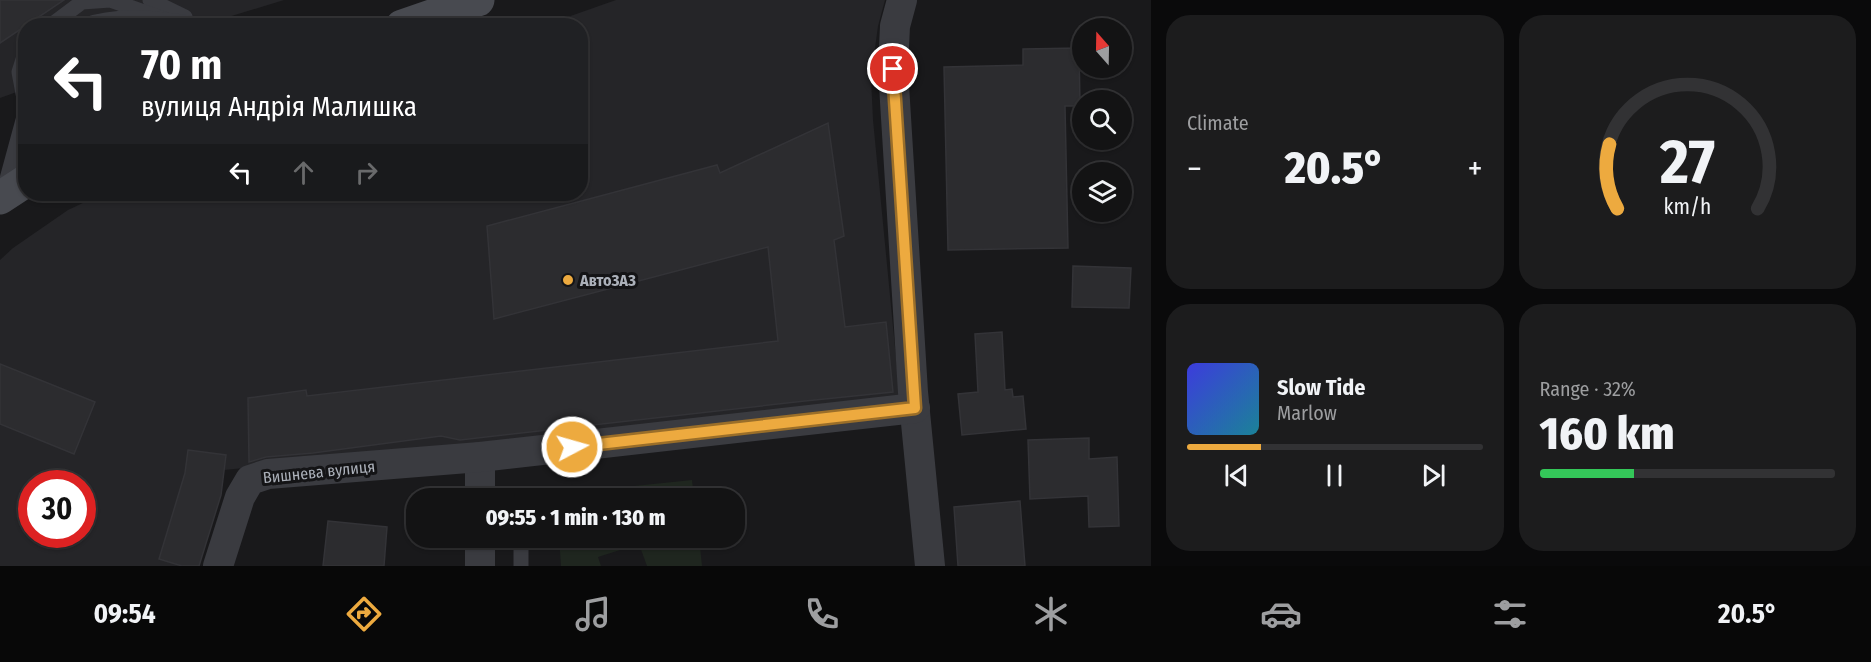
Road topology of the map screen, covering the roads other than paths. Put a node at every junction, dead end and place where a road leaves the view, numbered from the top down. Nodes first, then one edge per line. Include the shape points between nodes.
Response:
1 (150, 0) edge
2 (477, 0) edge
3 (902, 0) edge
4 (81, 1) edge
5 (60, 18) edge
6 (91, 18) edge
7 (161, 18) edge
8 (189, 18) edge
9 (425, 18) edge
10 (18, 148) edge
11 (9, 192) edge
12 (915, 408) junction
13 (480, 457) junction
14 (480, 488) edge
15 (480, 548) edge
16 (521, 548) edge
17 (218, 566) edge
18 (480, 566) edge
19 (521, 566) edge
20 (930, 566) edge

1 - 8 lane
2 - 9 main road
3 - 12 street via 895,26 893,69
4 - 5 lane
4 - 6 lane
4 - 7 lane via 110,0
10 - 11 lane
12 - 13 street
12 - 20 street
13 - 14 street
13 - 17 street, Вишнева вулиця via 267,474 250,480 240,497
15 - 18 street
16 - 19 lane

